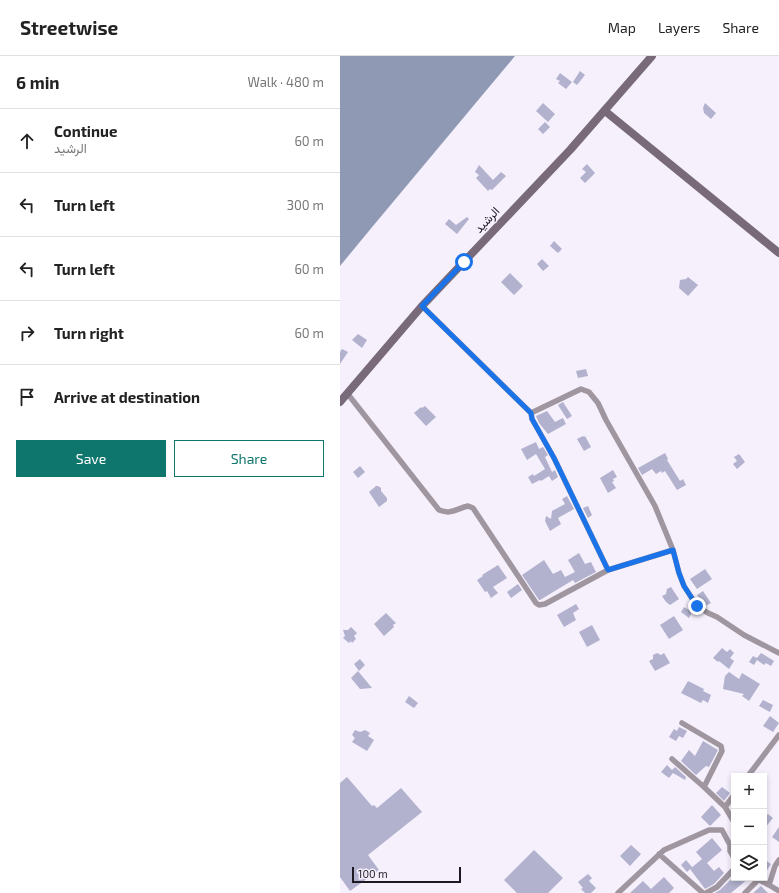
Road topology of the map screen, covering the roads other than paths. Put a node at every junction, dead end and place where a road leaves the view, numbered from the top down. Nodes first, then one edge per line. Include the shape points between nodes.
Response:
1 (652, 56) edge
2 (605, 111) junction
3 (779, 253) edge
4 (422, 306) junction
5 (347, 393) junction
6 (340, 402) edge
7 (531, 413) junction
8 (673, 550) junction
9 (608, 570) junction
10 (779, 653) edge
11 (682, 723) dead end
12 (779, 734) edge
13 (672, 758) dead end
14 (750, 773) edge
15 (704, 787) junction
16 (731, 799) edge
17 (724, 808) junction
18 (731, 818) edge
19 (731, 843) edge
20 (659, 854) junction
21 (779, 860) edge
22 (731, 871) edge
23 (755, 881) edge
24 (761, 881) edge
25 (769, 885) junction
26 (779, 891) edge
27 (618, 893) edge
28 (703, 893) edge
29 (706, 893) edge
30 (745, 893) edge

1 - 2 main road, الرشيد
2 - 3 main road
2 - 4 main road, الرشيد
4 - 5 main road, الرشيد
4 - 7 street
5 - 6 main road, الرشيد
5 - 9 street via 439,510 455,512 468,506 473,508 538,605 545,604
7 - 8 street via 581,389 589,392 598,403 655,506
7 - 9 street
8 - 9 street
8 - 10 street via 684,586 697,606
11 - 15 street via 721,746 722,751
12 - 14 street
13 - 15 street
15 - 17 street
16 - 17 street
17 - 18 street
19 - 20 street via 722,830 709,830
20 - 27 street
20 - 28 street
21 - 25 street
22 - 29 street via 717,887
23 - 30 street
24 - 25 street
25 - 26 street

